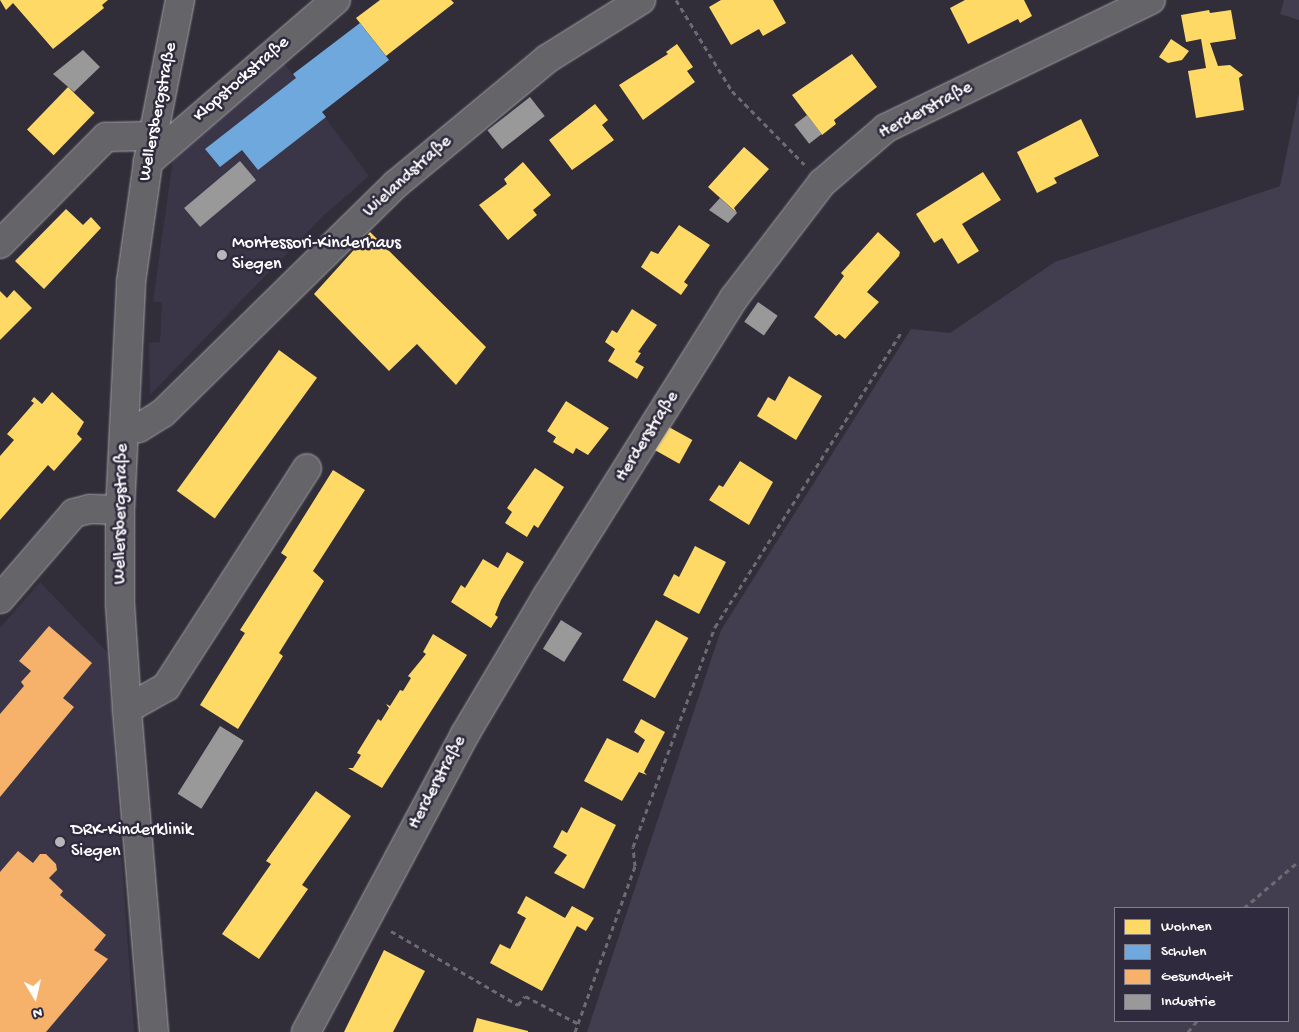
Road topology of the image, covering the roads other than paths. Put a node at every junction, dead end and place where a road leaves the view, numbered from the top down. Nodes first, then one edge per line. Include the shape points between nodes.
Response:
1 (180, 0) edge
2 (336, 0) edge
3 (641, 0) edge
4 (1151, 0) edge
5 (151, 149) junction
6 (0, 244) edge
7 (124, 430) junction
8 (307, 468) dead end
9 (120, 510) junction
10 (0, 599) edge
11 (127, 709) junction
12 (154, 1032) edge
13 (306, 1032) edge

1 - 5 street, Wellersbergstraße
2 - 5 street, Klopstockstraße
3 - 7 street, Wielandstraße via 547,59 396,184 163,413 139,428
4 - 13 street, Herderstraße via 886,128 822,184 734,298 547,596 465,734
5 - 6 street via 106,137
5 - 7 street, Wellersbergstraße via 131,282
7 - 9 street, Wellersbergstraße
8 - 11 street via 166,687
9 - 10 street via 90,509 74,513
9 - 11 street, Wellersbergstraße via 120,604
11 - 12 street, Wellersbergstraße

